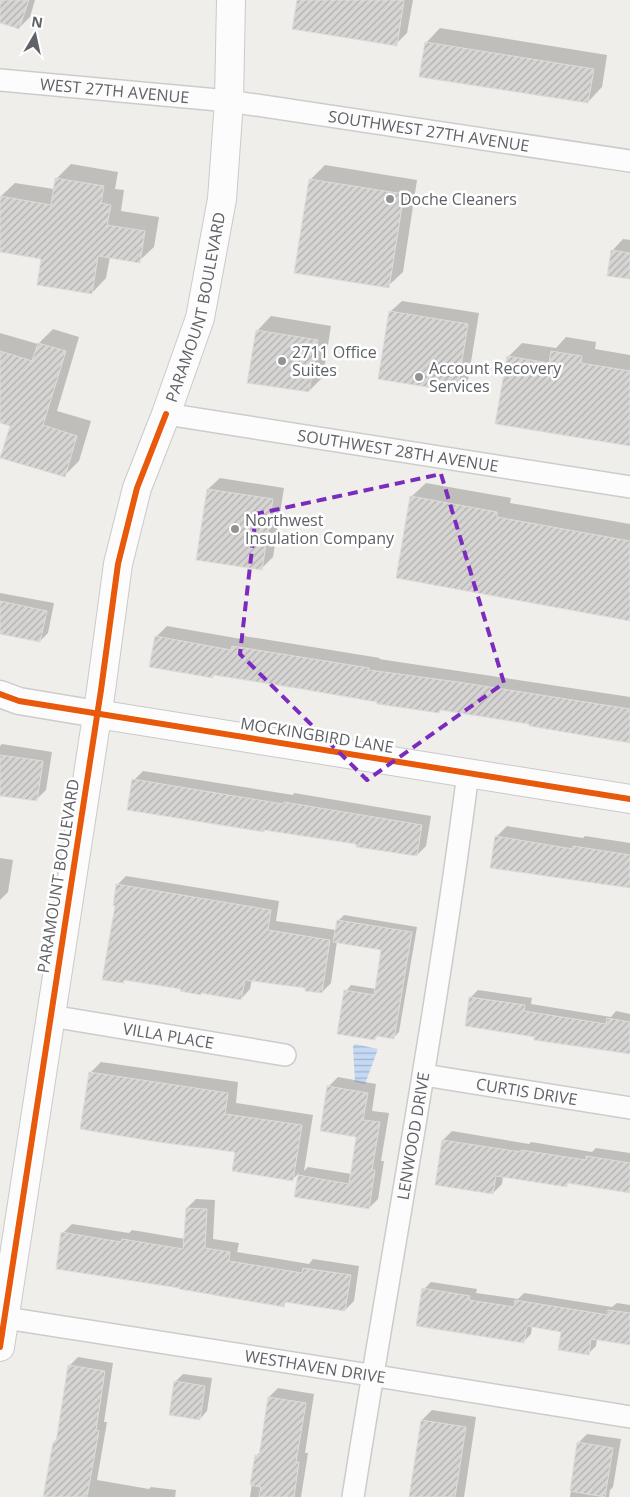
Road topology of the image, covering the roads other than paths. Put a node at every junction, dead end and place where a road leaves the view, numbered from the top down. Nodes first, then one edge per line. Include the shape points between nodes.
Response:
1 (231, 0) edge
2 (244, 0) edge
3 (230, 59) junction
4 (0, 80) edge
5 (229, 101) junction
6 (630, 161) edge
7 (166, 414) junction
8 (630, 487) edge
9 (0, 694) edge
10 (96, 714) junction
11 (468, 773) junction
12 (630, 798) edge
13 (51, 1016) junction
14 (285, 1056) dead end
15 (424, 1075) junction
16 (630, 1108) edge
17 (2, 1317) edge
18 (0, 1347) edge
19 (372, 1375) junction
20 (630, 1417) edge
21 (354, 1497) edge

1 - 3 main road, PARAMOUNT BOULEVARD
2 - 3 main road
3 - 5 main road, PARAMOUNT BOULEVARD
4 - 5 street, WEST 27TH AVENUE
5 - 6 street, SOUTHWEST 27TH AVENUE
5 - 7 main road, PARAMOUNT BOULEVARD via 222,199 203,307
7 - 8 street, SOUTHWEST 28TH AVENUE
7 - 10 main road, PARAMOUNT BOULEVARD via 137,488 118,564
9 - 10 street, MOCKINGBIRD LANE via 19,701
10 - 11 main road, MOCKINGBIRD LANE
10 - 13 main road, PARAMOUNT BOULEVARD
11 - 12 main road, MOCKINGBIRD LANE
11 - 15 street, LENWOOD DRIVE
13 - 14 street, VILLA PLACE
13 - 17 main road, PARAMOUNT BOULEVARD
15 - 16 street, CURTIS DRIVE
15 - 19 street, LENWOOD DRIVE
17 - 18 main road, PARAMOUNT BOULEVARD
17 - 19 street, WESTHAVEN DRIVE
19 - 20 street, WESTHAVEN DRIVE
19 - 21 street, LENWOOD DRIVE

